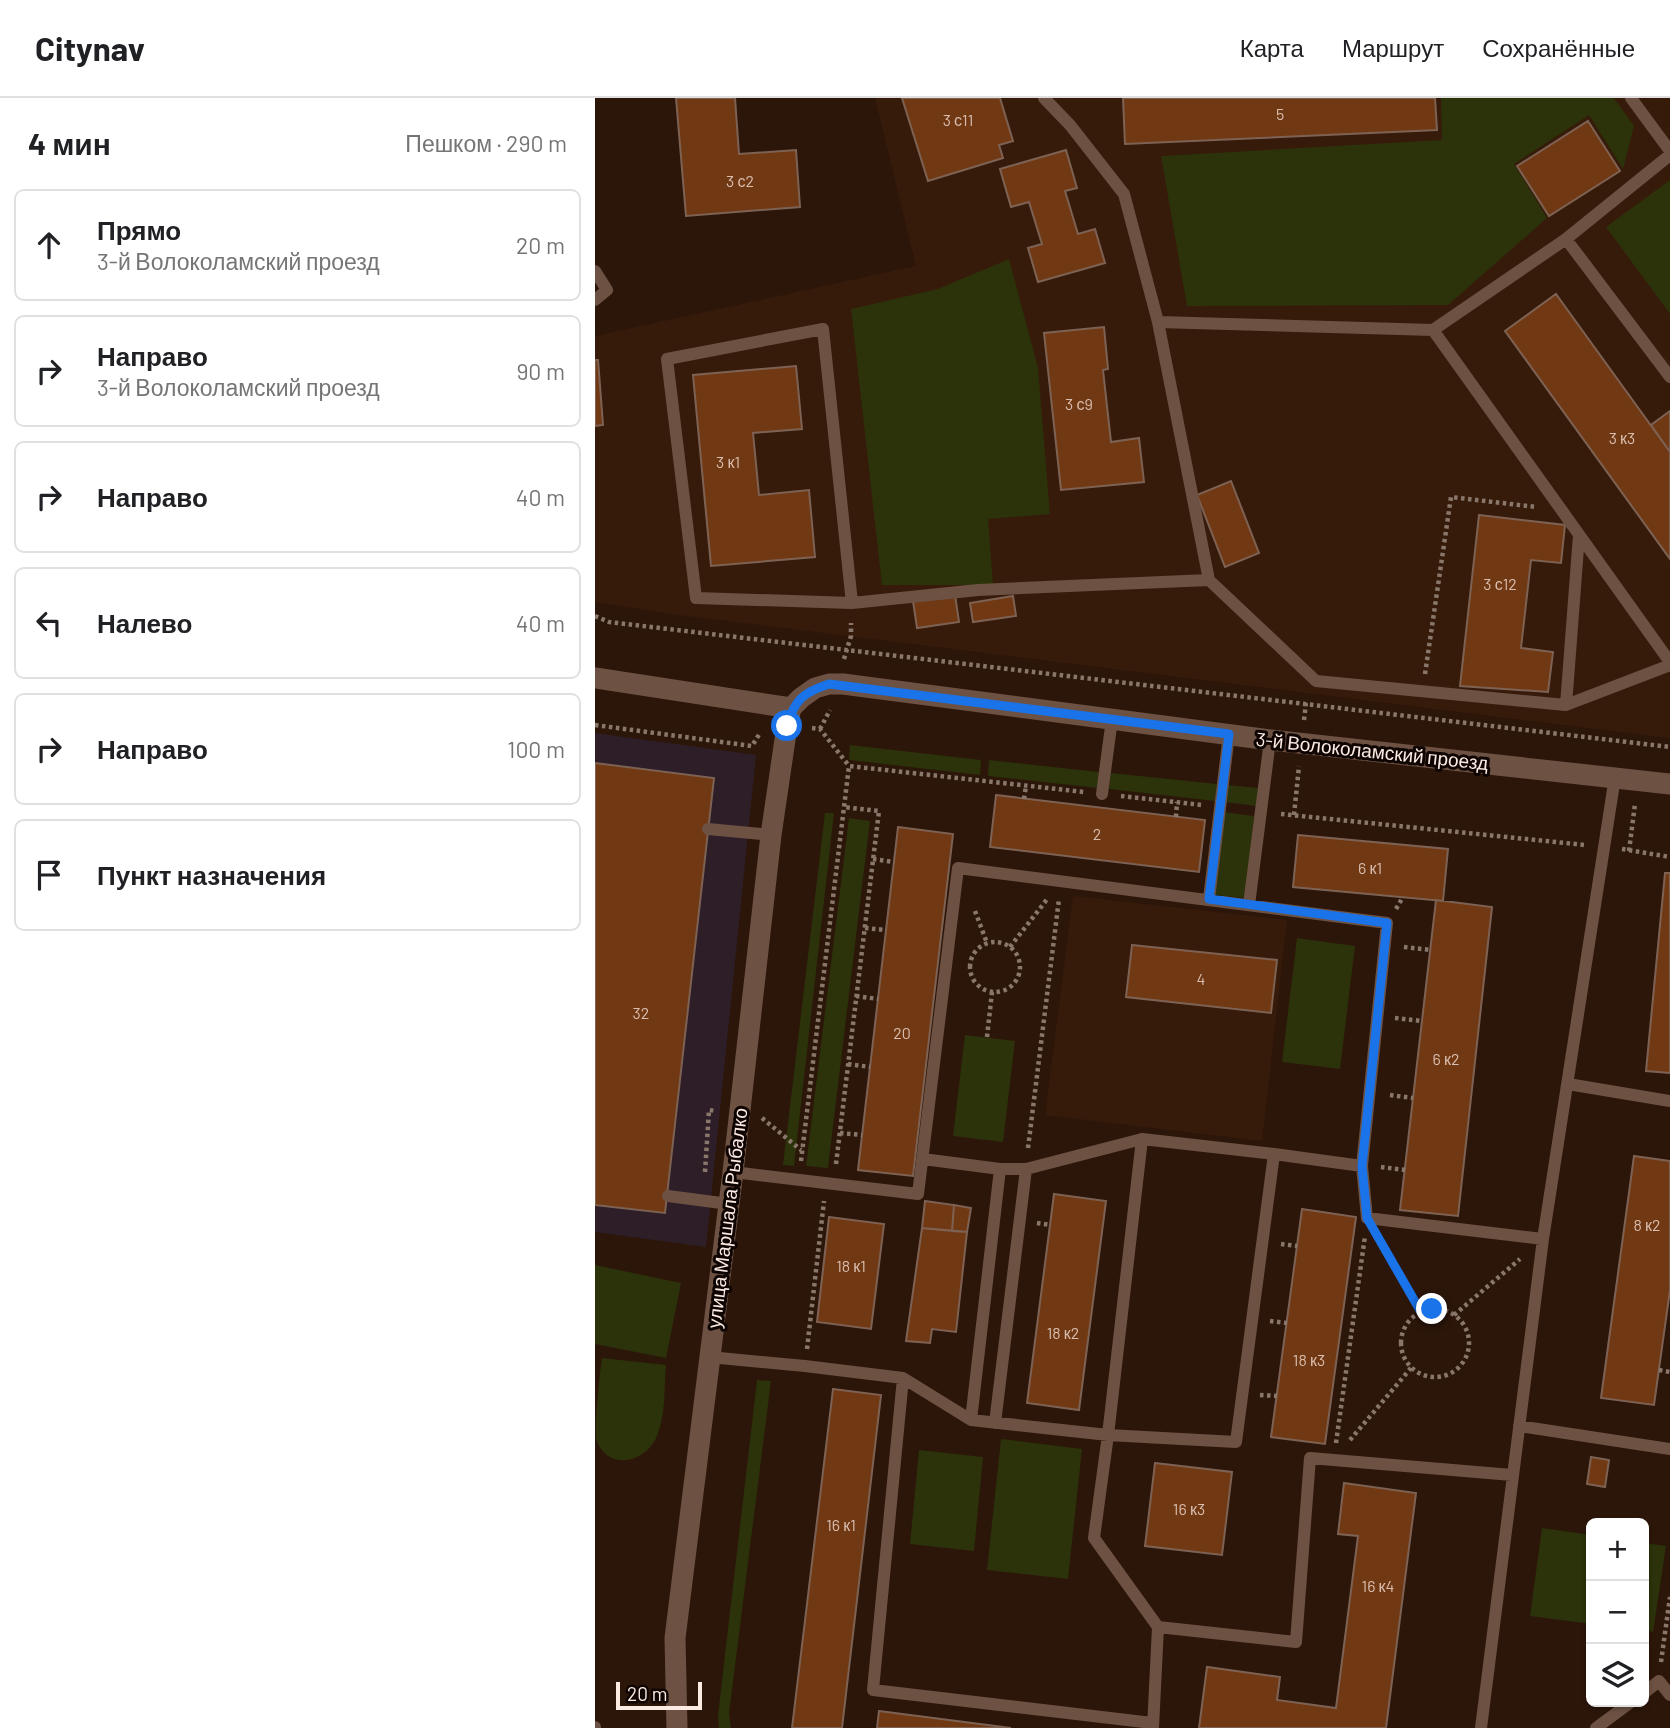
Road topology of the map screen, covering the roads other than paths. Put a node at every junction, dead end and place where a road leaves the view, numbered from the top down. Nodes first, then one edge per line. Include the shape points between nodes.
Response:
1 (1044, 98) edge
2 (1631, 98) edge
3 (1670, 153) edge
4 (1566, 239) junction
5 (595, 271) edge
6 (595, 300) edge
7 (1158, 322) junction
8 (1433, 330) junction
9 (1670, 377) edge
10 (1580, 535) junction
11 (1209, 580) junction
12 (852, 603) junction
13 (1670, 664) edge
14 (595, 678) edge
15 (1566, 705) junction
16 (796, 718) junction
17 (1112, 719) junction
18 (1229, 734) junction
19 (1270, 740) junction
20 (1615, 777) junction
21 (1670, 784) edge
22 (1102, 794) dead end
23 (708, 829) dead end
24 (771, 835) junction
25 (1209, 899) junction
26 (1249, 905) junction
27 (1568, 1084) junction
28 (1670, 1101) edge
29 (1142, 1139) junction
30 (1274, 1154) junction
31 (923, 1159) junction
32 (1362, 1166) junction
33 (1000, 1168) junction
34 (1025, 1169) junction
35 (733, 1172) junction
36 (668, 1196) dead end
37 (729, 1204) junction
38 (1543, 1239) junction
39 (709, 1357) junction
40 (903, 1378) junction
41 (971, 1420) junction
42 (995, 1423) junction
43 (1519, 1426) junction
44 (1108, 1435) junction
45 (1670, 1449) edge
46 (1512, 1475) junction
47 (1158, 1627) junction
48 (1649, 1689) edge
49 (1670, 1695) edge
50 (1625, 1707) edge
51 (1152, 1726) edge
52 (677, 1728) edge
53 (1481, 1728) edge
54 (1596, 1728) edge

1 - 7 lane via 1124,194
2 - 3 lane
3 - 4 lane
4 - 8 lane
4 - 9 lane
5 - 6 lane via 607,290
7 - 8 lane
7 - 11 lane
8 - 10 lane
10 - 13 lane
10 - 15 lane
11 - 12 lane via 978,590
11 - 15 lane via 1316,681
12 - 12 lane via 696,598 667,359 823,329
13 - 15 lane
14 - 16 street
16 - 17 street, 3-й Волоколамский проезд via 801,698 815,688 843,684
16 - 24 street, улица Маршала Рыбалко via 787,726
17 - 18 street, 3-й Волоколамский проезд
17 - 22 lane
18 - 19 street, 3-й Волоколамский проезд
18 - 25 lane
19 - 20 street, 3-й Волоколамский проезд
19 - 26 lane
20 - 21 street, 3-й Волоколамский проезд
20 - 27 lane
23 - 24 lane
24 - 35 street, улица Маршала Рыбалко
25 - 26 lane
25 - 31 lane via 958,868
26 - 32 lane via 1387,923
27 - 28 lane
27 - 38 lane
29 - 30 lane
29 - 34 lane
29 - 44 lane
30 - 32 lane
30 - 44 lane via 1236,1442
31 - 33 lane
31 - 35 lane via 918,1194
32 - 38 lane via 1367,1218
33 - 34 lane
33 - 41 lane
34 - 42 lane
35 - 37 street, улица Маршала Рыбалко
36 - 37 lane
37 - 39 street, улица Маршала Рыбалко
38 - 43 lane
39 - 40 lane
39 - 52 street, улица Маршала Рыбалко via 674,1639
40 - 41 lane
40 - 51 lane via 873,1689
41 - 42 lane
42 - 44 lane
43 - 45 lane
43 - 46 lane
44 - 47 lane via 1094,1538
46 - 47 lane via 1310,1458 1296,1642
46 - 53 lane
47 - 51 lane
48 - 49 lane via 1659,1681
50 - 54 lane

